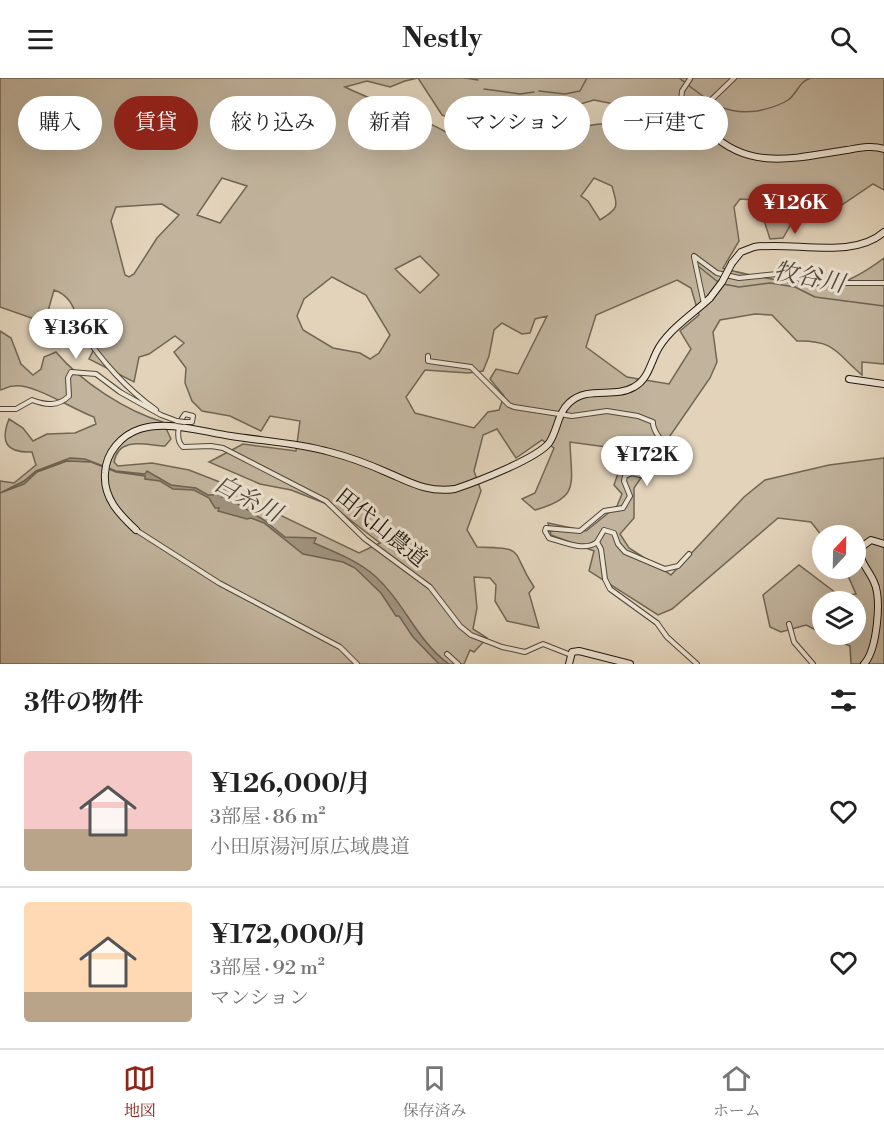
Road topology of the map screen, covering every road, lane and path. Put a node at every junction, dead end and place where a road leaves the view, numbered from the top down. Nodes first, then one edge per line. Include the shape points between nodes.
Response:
1 (734, 78) edge
2 (689, 80) edge
3 (681, 96) edge
4 (714, 96) edge
5 (728, 145) edge
6 (884, 149) edge
7 (884, 232) edge
8 (884, 283) edge
9 (704, 304) junction
10 (65, 328) dead end
11 (428, 356) dead end
12 (849, 379) dead end
13 (884, 384) edge
14 (0, 409) edge
15 (161, 415) junction
16 (560, 416) junction
17 (180, 423) junction
18 (136, 530) joint
19 (597, 542) junction
20 (884, 544) edge
21 (689, 554) dead end
22 (789, 624) dead end
23 (447, 654) dead end
24 (571, 655) junction
25 (357, 664) edge
26 (458, 664) edge
27 (569, 664) edge
28 (630, 664) edge
29 (697, 664) edge
30 (813, 664) edge
31 (864, 664) edge

1 - 4 street
2 - 3 street
5 - 6 street via 756,158 783,159 868,147
7 - 9 street, bridge via 857,245 754,247 741,252
8 - 9 street via 821,283 777,274 739,278 717,273 694,256
9 - 16 street via 667,337 645,377 635,387 582,395 568,403
10 - 15 street via 83,332 137,395
11 - 16 street via 428,361 471,367 509,405
12 - 13 street
14 - 15 street via 16,409 32,400 45,405 67,399 68,378 74,371 96,374 109,386
15 - 17 street
16 - 17 street via 542,449 473,483 442,491 417,487 330,452
16 - 19 street via 581,416 601,410 638,416 653,422 663,443 646,474 625,476 630,496 621,510 604,511 580,531 545,531 549,538 583,546
17 - 18 street via 140,429 124,437 109,456 105,483 111,502
17 - 24 street, 田代山農道 via 178,442 183,447 217,446 326,501 365,539 430,587 471,635 518,651 543,644
18 - 25 street via 209,578 340,647
19 - 21 street via 604,530 610,530 625,552 665,569 678,566
19 - 29 street via 610,589 657,623
20 - 31 street via 871,540 861,548 860,555 875,583 878,602 874,646
22 - 30 street via 794,642
23 - 26 street
24 - 27 street
24 - 28 street via 579,651

